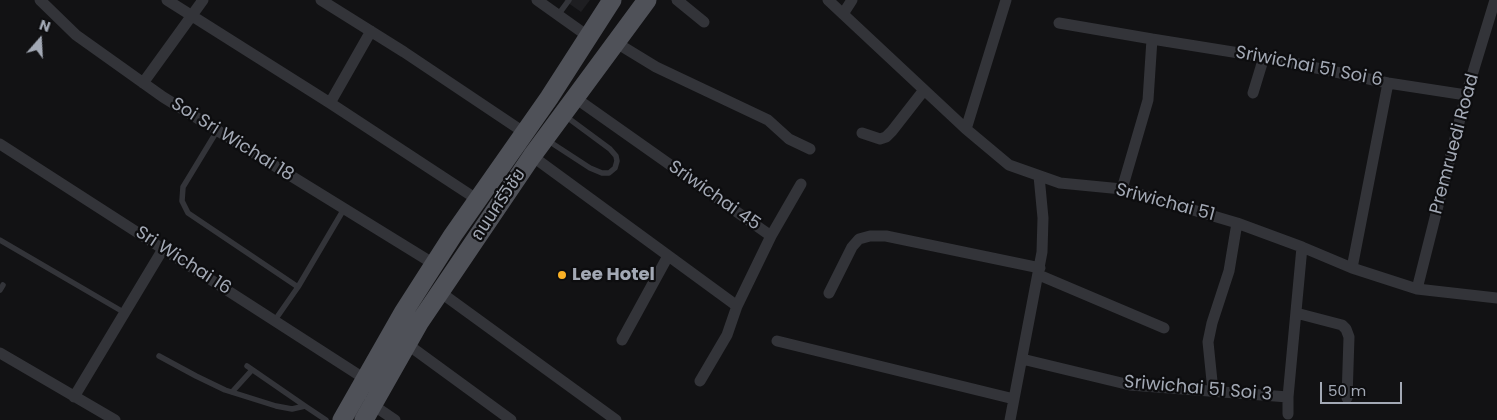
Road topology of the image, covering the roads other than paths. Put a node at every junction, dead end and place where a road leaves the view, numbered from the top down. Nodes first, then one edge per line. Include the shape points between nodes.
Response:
1 (40, 0) edge
2 (167, 0) edge
3 (203, 0) edge
4 (321, 0) edge
5 (537, 0) edge
6 (569, 0) edge
7 (612, 0) edge
8 (647, 0) edge
9 (677, 0) edge
10 (828, 0) edge
11 (852, 0) edge
12 (1006, 0) edge
13 (1495, 0) edge
14 (843, 14) junction
15 (558, 15) junction
16 (191, 16) junction
17 (1494, 16) edge
18 (704, 22) dead end
19 (1059, 23) dead end
20 (371, 31) junction
21 (588, 37) junction
22 (1152, 39) junction
23 (615, 42) junction
24 (1264, 57) junction
25 (1388, 83) junction
26 (143, 84) junction
27 (924, 90) junction
28 (1253, 93) dead end
29 (1466, 95) junction
30 (574, 97) junction
31 (330, 103) junction
32 (563, 114) junction
33 (966, 129) junction
34 (217, 131) junction
35 (525, 133) junction
36 (862, 133) dead end
37 (545, 138) junction
38 (0, 144) edge
39 (810, 149) dead end
40 (532, 156) junction
41 (1039, 176) junction
42 (801, 184) dead end
43 (1122, 189) junction
44 (478, 200) junction
45 (344, 209) junction
46 (1237, 223) junction
47 (771, 236) junction
48 (0, 240) edge
49 (1302, 247) junction
50 (163, 249) junction
51 (668, 256) junction
52 (434, 264) junction
53 (1352, 268) junction
54 (1039, 272) junction
55 (298, 287) junction
56 (1417, 289) junction
57 (440, 292) junction
58 (829, 293) dead end
59 (1497, 298) edge
60 (737, 306) junction
61 (125, 313) junction
62 (1296, 313) junction
63 (275, 320) junction
64 (1164, 328) dead end
65 (622, 340) dead end
66 (777, 341) dead end
67 (407, 344) junction
68 (0, 353) edge
69 (159, 356) dead end
70 (1022, 359) junction
71 (246, 366) dead end
72 (252, 370) junction
73 (365, 379) junction
74 (700, 381) dead end
75 (1213, 391) junction
76 (232, 392) junction
77 (74, 397) junction
78 (1288, 397) junction
79 (1014, 398) junction
80 (1347, 398) dead end
81 (306, 406) junction
82 (369, 412) edge
83 (1288, 414) dead end
84 (115, 420) edge
85 (326, 420) edge
86 (342, 420) edge
87 (395, 420) edge
88 (511, 420) edge
89 (616, 420) edge
90 (1010, 420) edge

1 - 26 street, Soi Sri Wichai 18 via 76,35
2 - 16 street
3 - 16 street
4 - 20 street
5 - 15 street
6 - 15 lane
7 - 21 main road, ถนนศรีวิชัย
8 - 23 main road, ถนนศรีวิชัย
9 - 18 street
10 - 14 street, Sriwichai 51
11 - 14 street
12 - 33 street
13 - 17 street, Premruedi Road
14 - 27 street, Sriwichai 51
15 - 21 street
16 - 26 street
16 - 31 street
17 - 29 street, Premruedi Road
19 - 22 street, Sriwichai 51 Soi 6
20 - 31 street
20 - 35 street
21 - 35 main road, ถนนศรีวิชัย
22 - 24 street, Sriwichai 51 Soi 6
22 - 43 street via 1148,100
23 - 30 main road, ถนนศรีวิชัย
23 - 39 street via 656,67 768,120 789,139
24 - 25 street, Sriwichai 51 Soi 6
24 - 28 street
25 - 29 street, Sriwichai 51 Soi 6
25 - 53 street
26 - 34 street, Soi Sri Wichai 18
27 - 33 street, Sriwichai 51
27 - 36 street via 886,138
29 - 56 street, Premruedi Road
30 - 32 main road, ถนนศรีวิชัย
30 - 47 street, Sriwichai 45
31 - 44 street
32 - 37 main road, ถนนศรีวิชัย
32 - 37 lane via 610,149 616,156 615,168 609,173 590,168
33 - 41 street, Sriwichai 51 via 1008,166
34 - 45 street, Soi Sri Wichai 18
34 - 55 lane via 183,188 182,201 188,214
35 - 44 main road, ถนนศรีวิชัย
37 - 40 main road, ถนนศรีวิชัย
38 - 50 street, Sri Wichai 16
40 - 51 street
40 - 57 main road, ถนนศรีวิชัย
41 - 43 street, Sriwichai 51 via 1060,184
41 - 54 street via 1044,236
42 - 47 street
43 - 46 street, Sriwichai 51
44 - 52 main road, ถนนศรีวิชัย
45 - 52 street, Soi Sri Wichai 18
45 - 55 lane
46 - 49 street, Sriwichai 51
46 - 75 street via 1229,271 1208,342
47 - 60 street, Sriwichai 45
48 - 61 lane
49 - 53 street, Sriwichai 51
49 - 62 street, Sriwichai 51 Soi 3
50 - 61 street
50 - 63 street, Sri Wichai 16
51 - 60 street
51 - 65 street
52 - 73 main road, ถนนศรีวิชัย
53 - 56 street, Sriwichai 51
54 - 58 street via 886,236 870,236 859,239 852,247
54 - 64 street
54 - 70 street
55 - 63 lane
56 - 59 street, Sriwichai 51
57 - 67 main road, ถนนศรีวิชัย
57 - 89 street
60 - 74 street, Sriwichai 45 via 727,335
61 - 77 street
62 - 78 street, Sriwichai 51 Soi 3
62 - 80 street via 1342,325 1346,329 1349,337
63 - 73 street, Sri Wichai 16
66 - 79 street
67 - 82 main road, ถนนศรีวิชัย
67 - 88 street
68 - 77 street
69 - 76 lane
70 - 75 street, Sriwichai 51 Soi 3 via 1130,385
70 - 79 street
71 - 72 lane
72 - 76 lane
72 - 81 lane
73 - 86 main road, ถนนศรีวิชัย
75 - 78 street, Sriwichai 51 Soi 3
76 - 81 lane via 292,409
77 - 84 street
78 - 83 street, Sriwichai 51 Soi 3
79 - 90 street
81 - 85 lane
82 - 87 street

